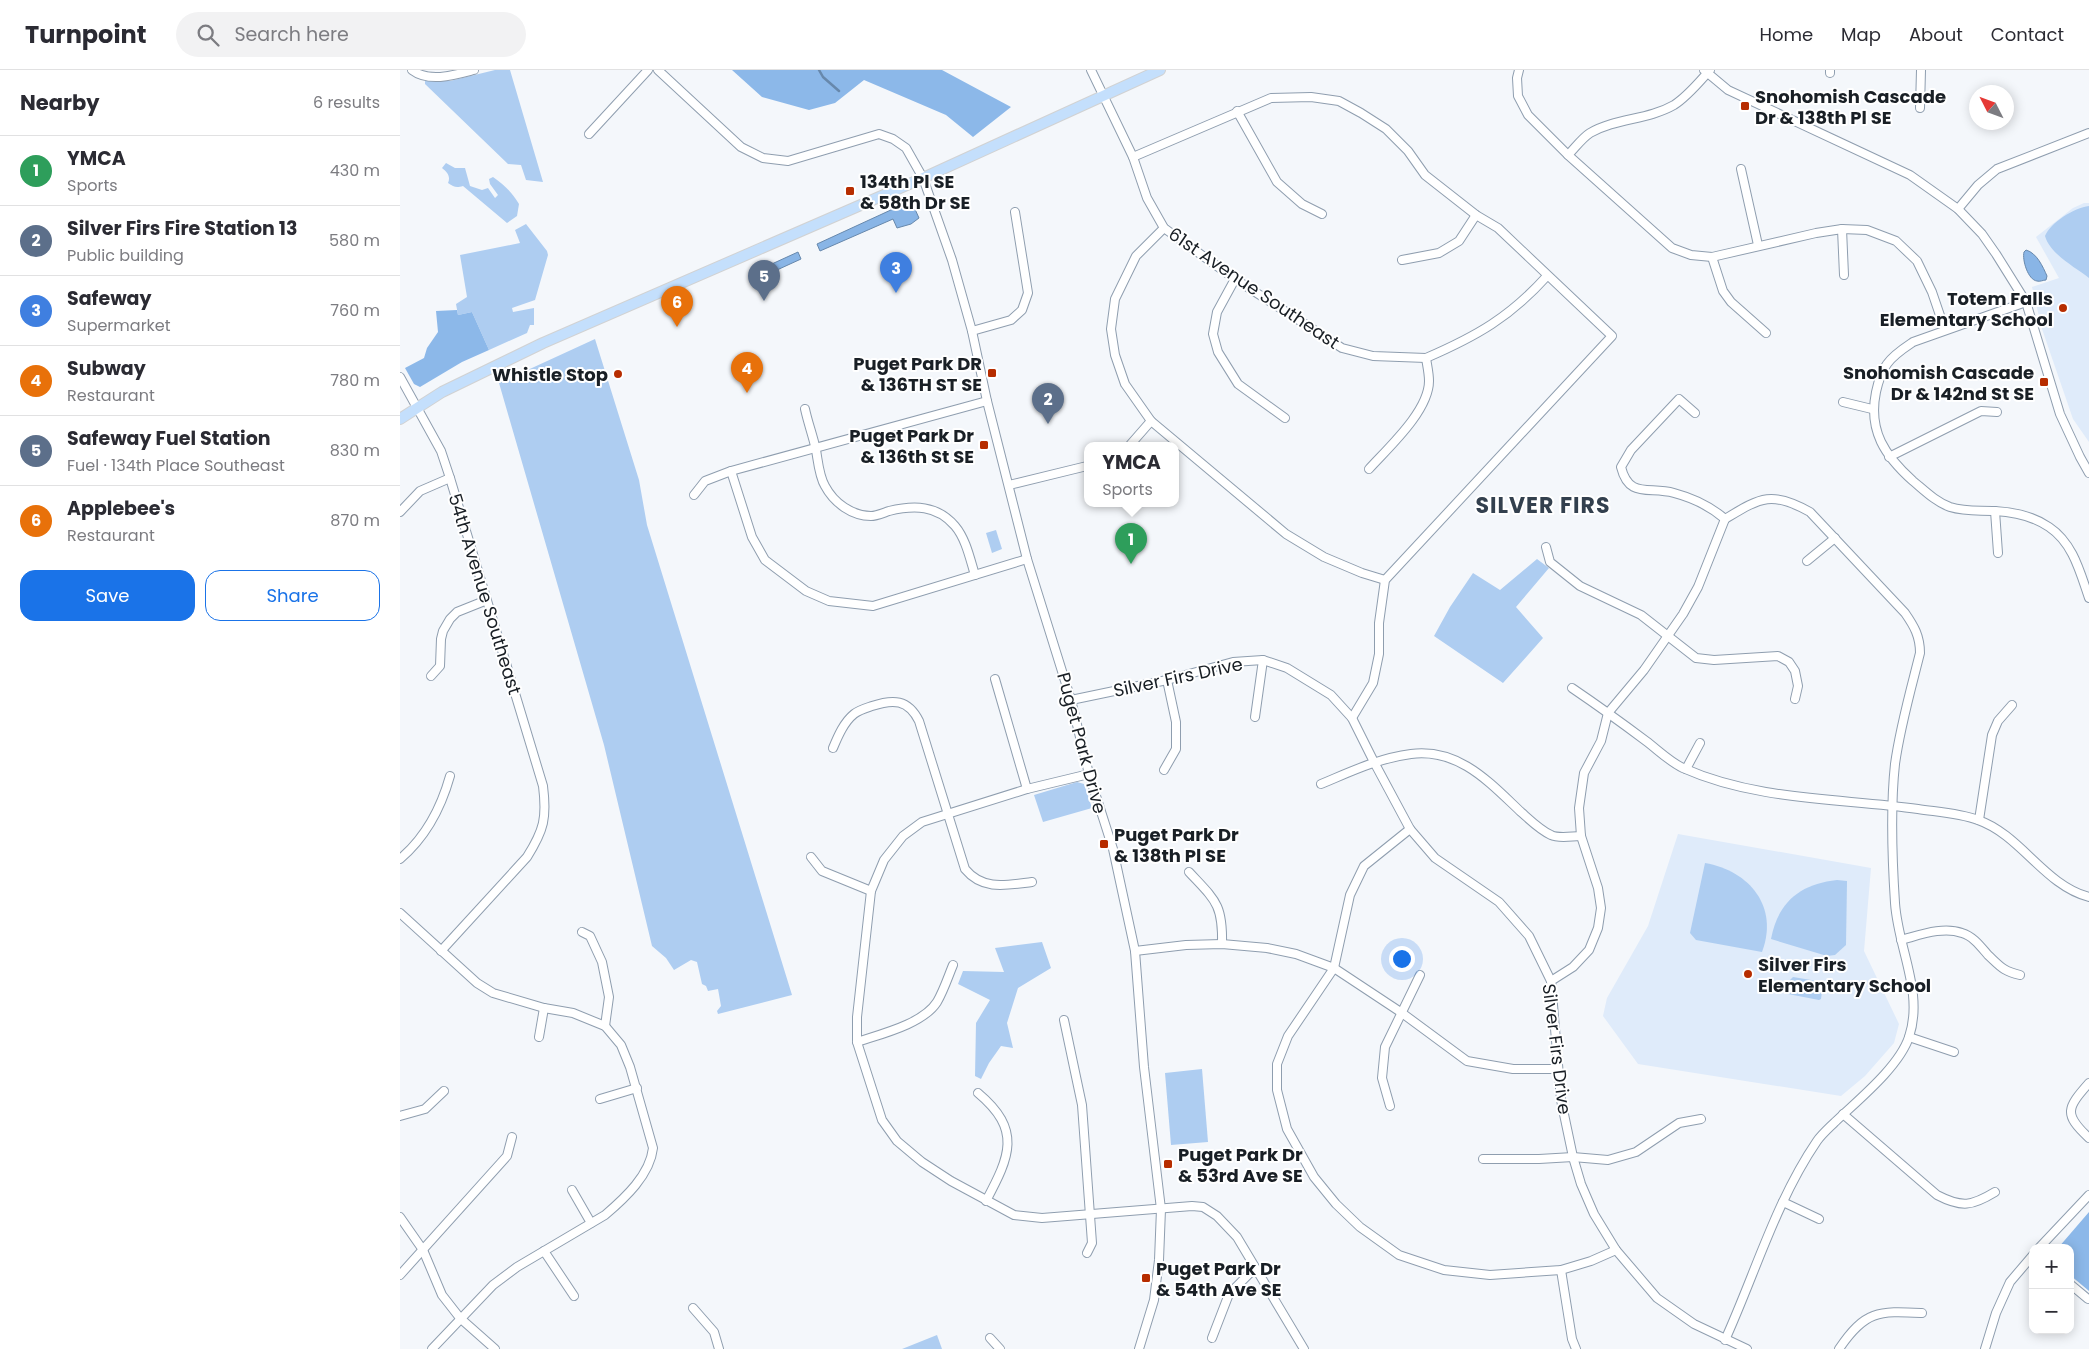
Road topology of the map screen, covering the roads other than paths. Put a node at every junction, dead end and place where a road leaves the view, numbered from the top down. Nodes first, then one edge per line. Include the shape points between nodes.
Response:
1 (412, 70) edge
2 (474, 70) edge
3 (648, 70) edge
4 (658, 70) edge
5 (1091, 70) edge
6 (1160, 70) edge
7 (1519, 70) edge
8 (1921, 70) edge
9 (1707, 71) edge
10 (1104, 96) junction
11 (1920, 108) dead end
12 (1237, 111) junction
13 (2089, 133) edge
14 (589, 134) dead end
15 (1568, 155) junction
16 (1133, 157) junction
17 (1741, 169) dead end
18 (923, 178) junction
19 (1958, 209) junction
20 (1015, 212) dead end
21 (1322, 214) dead end
22 (1476, 215) junction
23 (1164, 228) junction
24 (1842, 230) junction
25 (1758, 245) junction
26 (1712, 257) junction
27 (1402, 260) dead end
28 (1844, 275) dead end
29 (1547, 276) junction
30 (1235, 279) junction
31 (2026, 302) junction
32 (1944, 330) junction
33 (972, 331) junction
34 (1766, 333) dead end
35 (1426, 358) junction
36 (400, 377) edge
37 (987, 401) junction
38 (1843, 402) dead end
39 (416, 408) junction
40 (804, 409) dead end
41 (1872, 409) junction
42 (1997, 412) dead end
43 (1695, 413) dead end
44 (1284, 418) dead end
45 (400, 419) edge
46 (1151, 421) junction
47 (1133, 442) edge
48 (1176, 442) edge
49 (1179, 444) edge
50 (815, 447) junction
51 (1889, 457) junction
52 (1084, 467) edge
53 (1369, 469) dead end
54 (731, 471) junction
55 (2089, 472) edge
56 (450, 478) junction
57 (1009, 484) junction
58 (694, 495) dead end
59 (1995, 511) junction
60 (400, 512) edge
61 (1725, 519) junction
62 (1835, 538) junction
63 (1546, 547) dead end
64 (1998, 553) dead end
65 (1027, 559) junction
66 (1807, 560) dead end
67 (975, 574) junction
68 (1386, 580) junction
69 (2089, 598) edge
70 (487, 600) junction
71 (1668, 637) junction
72 (1263, 660) junction
73 (431, 676) dead end
74 (995, 680) dead end
75 (1167, 680) junction
76 (1572, 688) dead end
77 (1795, 699) dead end
78 (1071, 700) junction
79 (2012, 705) dead end
80 (1608, 713) junction
81 (1255, 717) dead end
82 (1352, 718) junction
83 (1700, 743) dead end
84 (833, 748) dead end
85 (1374, 762) junction
86 (1686, 769) junction
87 (1164, 770) dead end
88 (1089, 774) junction
89 (450, 776) dead end
90 (1321, 784) dead end
91 (1027, 789) junction
92 (1892, 805) junction
93 (947, 815) junction
94 (1979, 820) junction
95 (1410, 829) junction
96 (1581, 836) junction
97 (811, 857) dead end
98 (400, 859) edge
99 (1189, 872) dead end
100 (1032, 882) dead end
101 (872, 891) junction
102 (2089, 897) edge
103 (400, 913) edge
104 (582, 932) dead end
105 (1901, 940) junction
106 (1222, 944) junction
107 (441, 951) junction
108 (1135, 952) junction
109 (953, 965) dead end
110 (1334, 968) junction
111 (1420, 975) dead end
112 (2020, 975) dead end
113 (1551, 981) junction
114 (544, 1008) junction
115 (1402, 1013) junction
116 (1064, 1020) dead end
117 (606, 1026) junction
118 (539, 1037) dead end
119 (1909, 1037) junction
120 (857, 1042) junction
121 (1954, 1052) dead end
122 (1558, 1069) junction
123 (2089, 1084) edge
124 (637, 1088) junction
125 (444, 1091) dead end
126 (978, 1093) dead end
127 (600, 1099) dead end
128 (1390, 1106) dead end
129 (1843, 1114) junction
130 (400, 1116) edge
131 (1701, 1119) dead end
132 (512, 1137) dead end
133 (2089, 1138) edge
134 (1573, 1157) junction
135 (1483, 1159) dead end
136 (572, 1190) dead end
137 (1995, 1192) dead end
138 (2089, 1194) edge
139 (986, 1201) junction
140 (1784, 1202) junction
141 (1161, 1209) junction
142 (1090, 1214) junction
143 (400, 1217) edge
144 (1819, 1218) dead end
145 (591, 1223) junction
146 (2044, 1244) edge
147 (423, 1250) junction
148 (1616, 1250) junction
149 (544, 1251) junction
150 (1087, 1253) dead end
151 (2029, 1260) edge
152 (1255, 1268) junction
153 (1561, 1270) junction
154 (400, 1275) edge
155 (2074, 1287) edge
156 (574, 1296) dead end
157 (2088, 1299) edge
158 (693, 1308) dead end
159 (1922, 1313) dead end
160 (460, 1318) junction
161 (990, 1338) dead end
162 (1212, 1338) dead end
163 (1725, 1340) junction
164 (432, 1349) edge
165 (495, 1349) edge
166 (720, 1349) edge
167 (1000, 1349) edge
168 (1139, 1349) edge
169 (1304, 1349) edge
170 (1576, 1349) edge
171 (1747, 1349) edge
172 (1840, 1349) edge
173 (1985, 1349) edge

1 - 2 street via 417,74 445,77
3 - 14 street
4 - 18 street, Puget Park Drive via 741,147 763,158 788,161 879,134 906,148
5 - 10 street, 61st Avenue Southeast
6 - 10 main road
7 - 15 street via 1518,96 1528,116
8 - 11 street
9 - 15 street via 1674,105 1603,126 1588,134
9 - 19 street via 1728,90 1910,175
10 - 16 street, 61st Avenue Southeast
10 - 18 main road
12 - 16 street
12 - 21 street via 1277,182 1302,204
12 - 22 street via 1271,98 1310,96 1339,102 1386,129 1408,151 1424,175
13 - 19 street via 1997,169
15 - 26 street via 1672,248 1691,255
16 - 23 street, 61st Avenue Southeast via 1147,198
17 - 25 street
18 - 33 street, Puget Park Drive via 952,260
18 - 39 main road via 543,343
19 - 31 street via 1982,234
20 - 33 street via 1028,293 1022,310 1011,320
22 - 27 street via 1459,241 1439,253
22 - 29 street via 1498,228
23 - 30 street, 61st Avenue Southeast
23 - 46 street via 1136,256 1115,299 1111,328 1115,355 1125,384
24 - 25 street
24 - 28 street
24 - 32 street via 1867,230 1896,241 1908,251 1918,261
25 - 26 street
26 - 34 street via 1723,291
29 - 35 street via 1525,300 1496,322
29 - 68 street via 1612,336
30 - 35 street, 61st Avenue Southeast via 1342,348 1373,356
30 - 44 street via 1217,312 1213,334 1218,352 1238,384
31 - 32 street
31 - 55 street via 2060,414
32 - 41 street via 1912,342 1886,364
33 - 37 street, Puget Park Drive
35 - 53 street via 1429,382 1423,403 1405,429
36 - 39 street, 54th Avenue Southeast
37 - 50 street
37 - 57 street, Puget Park Drive
38 - 41 street
39 - 45 main road
39 - 56 street, 54th Avenue Southeast via 441,451
40 - 50 street
41 - 51 street via 1878,439
42 - 51 street via 1981,411
43 - 61 street via 1679,399 1631,450 1620,467 1624,480 1634,488 1671,492 1700,502
46 - 47 street
46 - 48 street
49 - 68 street via 1286,534 1324,557
50 - 54 street
50 - 67 street via 824,486 843,507 872,516 922,506 944,516 963,539
51 - 59 street via 1937,501 1967,511
52 - 57 street
54 - 58 street via 705,482
54 - 67 street via 752,537 765,560 806,591 829,602 873,606
56 - 60 street via 420,491
56 - 70 street, 54th Avenue Southeast
57 - 65 street, Puget Park Drive
59 - 64 street
59 - 69 street via 2025,515 2059,534 2068,544
61 - 62 street via 1764,498 1780,500 1810,512
61 - 71 street via 1698,587
62 - 66 street
62 - 92 street via 1905,613 1920,640 1920,653 1895,762
63 - 71 street via 1550,562 1580,586 1641,615
65 - 67 street
65 - 78 street, Puget Park Drive
68 - 82 street via 1373,684
70 - 73 street via 457,612 450,619 441,639 440,666
70 - 107 street, 54th Avenue Southeast via 543,786 546,812 538,840 527,857
71 - 77 street via 1696,658 1778,656 1796,670 1798,686
71 - 80 street
72 - 75 street, Silver Firs Drive via 1233,662
72 - 81 street
72 - 82 street, Silver Firs Drive via 1287,668 1331,695
74 - 91 street
75 - 78 street, Silver Firs Drive
75 - 87 street via 1176,722 1176,749
76 - 80 street
78 - 88 street, Puget Park Drive
79 - 94 street via 1998,721 1992,735
80 - 86 street
80 - 96 street via 1601,741 1584,773 1579,808
82 - 85 street, Silver Firs Drive
83 - 86 street
84 - 93 street via 853,714 888,701 904,704 914,711 919,721
85 - 90 street
85 - 95 street, Silver Firs Drive
85 - 96 street via 1412,754 1458,760 1552,836
86 - 92 street via 1760,791
88 - 91 street
88 - 108 street, Puget Park Drive via 1112,849
89 - 98 street via 444,800 429,827
91 - 93 street
92 - 94 street
92 - 105 street via 1895,905
93 - 100 street via 965,869 971,876 992,886
93 - 101 street via 922,822 902,836 884,860
94 - 102 street via 2002,833 2058,881
95 - 110 street via 1364,866 1350,895
95 - 113 street, Silver Firs Drive via 1436,858 1499,902 1529,936
96 - 113 street via 1599,895 1598,928 1589,950 1573,968
97 - 101 street via 822,871
99 - 106 street via 1219,907
101 - 120 street
103 - 107 street
104 - 117 street via 590,936 602,962 609,997
105 - 112 street via 1948,930 1962,933 2005,972
105 - 119 street via 1915,1007
106 - 108 street
106 - 110 street via 1296,954
107 - 114 street via 493,993
108 - 141 street, Puget Park Drive via 1144,1067
109 - 120 street via 936,1003 919,1018
110 - 115 street
110 - 153 street via 1288,1036 1277,1064 1277,1090 1287,1129 1314,1177 1360,1228 1399,1255 1444,1270 1490,1275
111 - 115 street
113 - 122 street, Silver Firs Drive
114 - 117 street via 573,1012
114 - 118 street
115 - 122 street via 1468,1061 1512,1069
115 - 128 street via 1385,1048 1382,1078
116 - 142 street via 1082,1105
117 - 124 street via 621,1045
119 - 121 street
119 - 129 street via 1898,1058
120 - 139 street via 882,1120 897,1142 951,1181
122 - 134 street, Silver Firs Drive
123 - 133 street via 2072,1103 2071,1116
124 - 127 street
124 - 145 street via 651,1138 652,1158 647,1170 615,1206
125 - 130 street via 425,1109
126 - 139 street via 1004,1120 1008,1141 1003,1169
129 - 137 street via 1937,1195 1951,1203 1965,1205
129 - 140 street via 1818,1139
131 - 134 street via 1679,1123 1627,1155 1608,1160
132 - 147 street via 507,1156
134 - 135 street
134 - 148 street, Silver Firs Drive via 1594,1214
136 - 145 street
138 - 146 street
139 - 142 street via 1014,1215 1042,1218
140 - 144 street
140 - 163 street
141 - 142 street
141 - 152 street via 1198,1207 1217,1216 1237,1237
141 - 168 street, Puget Park Drive via 1160,1260 1154,1300
142 - 150 street via 1092,1243
143 - 147 street
145 - 149 street
147 - 154 street
147 - 160 street via 438,1286
148 - 153 street
148 - 163 street, Silver Firs Drive via 1656,1298
149 - 156 street
149 - 160 street via 493,1285
151 - 173 street via 2010,1282
152 - 162 street via 1229,1294
152 - 169 street
153 - 170 street
155 - 157 street
158 - 166 street via 714,1332
159 - 172 street via 1887,1312 1876,1315 1858,1325
160 - 164 street
160 - 165 street
161 - 167 street
163 - 171 street, Silver Firs Drive

